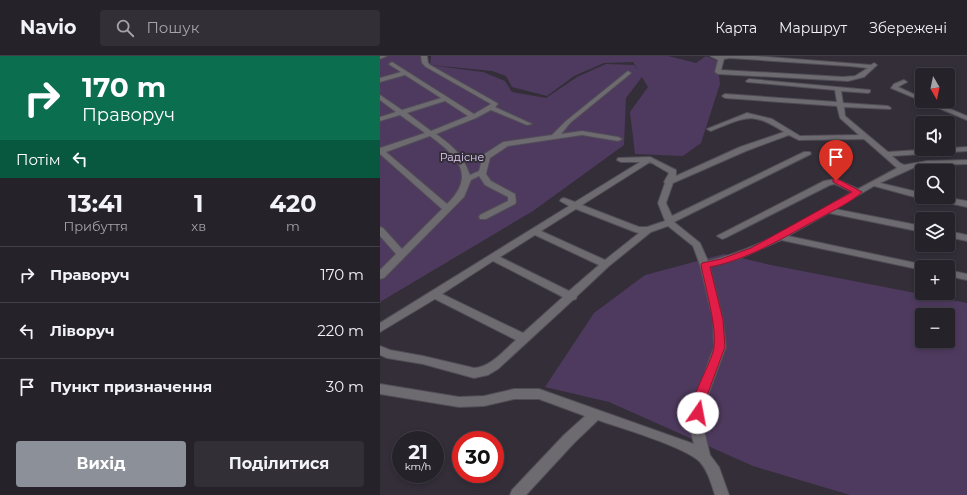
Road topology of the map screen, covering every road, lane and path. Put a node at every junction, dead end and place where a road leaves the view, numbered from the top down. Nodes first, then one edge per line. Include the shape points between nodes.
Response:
1 (384, 56) edge
2 (424, 56) edge
3 (713, 56) edge
4 (380, 57) edge
5 (720, 58) junction
6 (392, 64) dead end
7 (404, 73) junction
8 (628, 73) dead end
9 (380, 80) edge
10 (749, 82) dead end
11 (904, 82) dead end
12 (838, 89) junction
13 (868, 90) dead end
14 (725, 96) dead end
15 (380, 97) edge
16 (915, 97) edge
17 (446, 98) junction
18 (840, 106) junction
19 (491, 108) junction
20 (888, 108) dead end
21 (943, 108) edge
22 (400, 112) junction
23 (474, 117) junction
24 (380, 118) edge
25 (967, 118) edge
26 (529, 124) dead end
27 (711, 129) dead end
28 (790, 132) junction
29 (430, 134) junction
30 (554, 137) junction
31 (864, 137) junction
32 (618, 139) dead end
33 (967, 148) edge
34 (381, 150) edge
35 (806, 154) dead end
36 (886, 154) junction
37 (650, 159) junction
38 (621, 160) dead end
39 (967, 162) edge
40 (904, 168) junction
41 (482, 174) junction
42 (466, 179) junction
43 (668, 182) junction
44 (874, 184) junction
45 (858, 192) junction
46 (915, 194) edge
47 (564, 201) dead end
48 (955, 202) edge
49 (967, 204) edge
50 (576, 205) junction
51 (448, 209) junction
52 (829, 210) junction
53 (482, 217) dead end
54 (670, 222) junction
55 (915, 227) edge
56 (380, 230) edge
57 (648, 230) junction
58 (535, 232) junction
59 (955, 235) edge
60 (722, 236) dead end
61 (779, 237) junction
62 (967, 238) edge
63 (401, 254) junction
64 (492, 257) junction
65 (606, 264) junction
66 (705, 265) junction
67 (915, 266) edge
68 (955, 274) edge
69 (380, 276) edge
70 (967, 277) edge
71 (436, 293) junction
72 (572, 297) junction
73 (380, 328) edge
74 (524, 339) junction
75 (380, 350) edge
76 (380, 389) edge
77 (596, 414) junction
78 (704, 457) junction
79 (517, 495) edge
80 (722, 495) edge

1 - 4 street
2 - 19 street via 424,63 428,66 495,104
3 - 5 street
5 - 5 street via 722,63 718,72 853,80 873,66 730,56
6 - 7 street
7 - 9 street
7 - 17 street
8 - 30 street via 568,122
10 - 12 street
11 - 16 street via 894,88
12 - 13 street
12 - 18 street
14 - 18 street
15 - 22 street
17 - 22 street
17 - 23 street
18 - 20 street
18 - 31 street via 842,117
19 - 23 street
19 - 26 street
21 - 25 street
22 - 24 street
22 - 29 street
23 - 29 street
27 - 28 street via 747,115 770,120
28 - 31 street via 799,138
28 - 43 street
29 - 34 street
29 - 42 street via 452,149 461,161
30 - 32 street via 582,133
30 - 41 street via 501,146 486,157
31 - 36 street
33 - 36 street
34 - 51 street
35 - 54 street
36 - 40 street
37 - 38 street
37 - 43 street via 673,172
37 - 50 street
39 - 40 street via 917,164
40 - 44 street
41 - 42 street
41 - 53 street via 488,183 512,196 512,202
42 - 51 street via 461,195
43 - 54 street via 662,203
44 - 45 street
44 - 46 street
45 - 52 street
45 - 60 street via 836,181 828,183
47 - 50 street
48 - 49 street
50 - 57 street via 638,230
50 - 58 street
51 - 63 street
52 - 55 street
52 - 61 street
54 - 57 street
54 - 66 street via 697,245
56 - 63 street
57 - 65 street
58 - 64 street
58 - 65 street
59 - 62 street
61 - 66 street via 754,250
61 - 67 street
63 - 69 street
64 - 71 street
64 - 72 street
65 - 72 street
66 - 78 street via 718,320 720,347 700,401 696,426
68 - 70 street
71 - 73 street
71 - 74 street via 439,297
72 - 74 street
74 - 75 street via 494,366 484,372 474,373 387,354
76 - 77 street via 459,402 484,401 514,394 539,394
77 - 78 street via 688,447
77 - 79 street
78 - 80 street via 714,470

